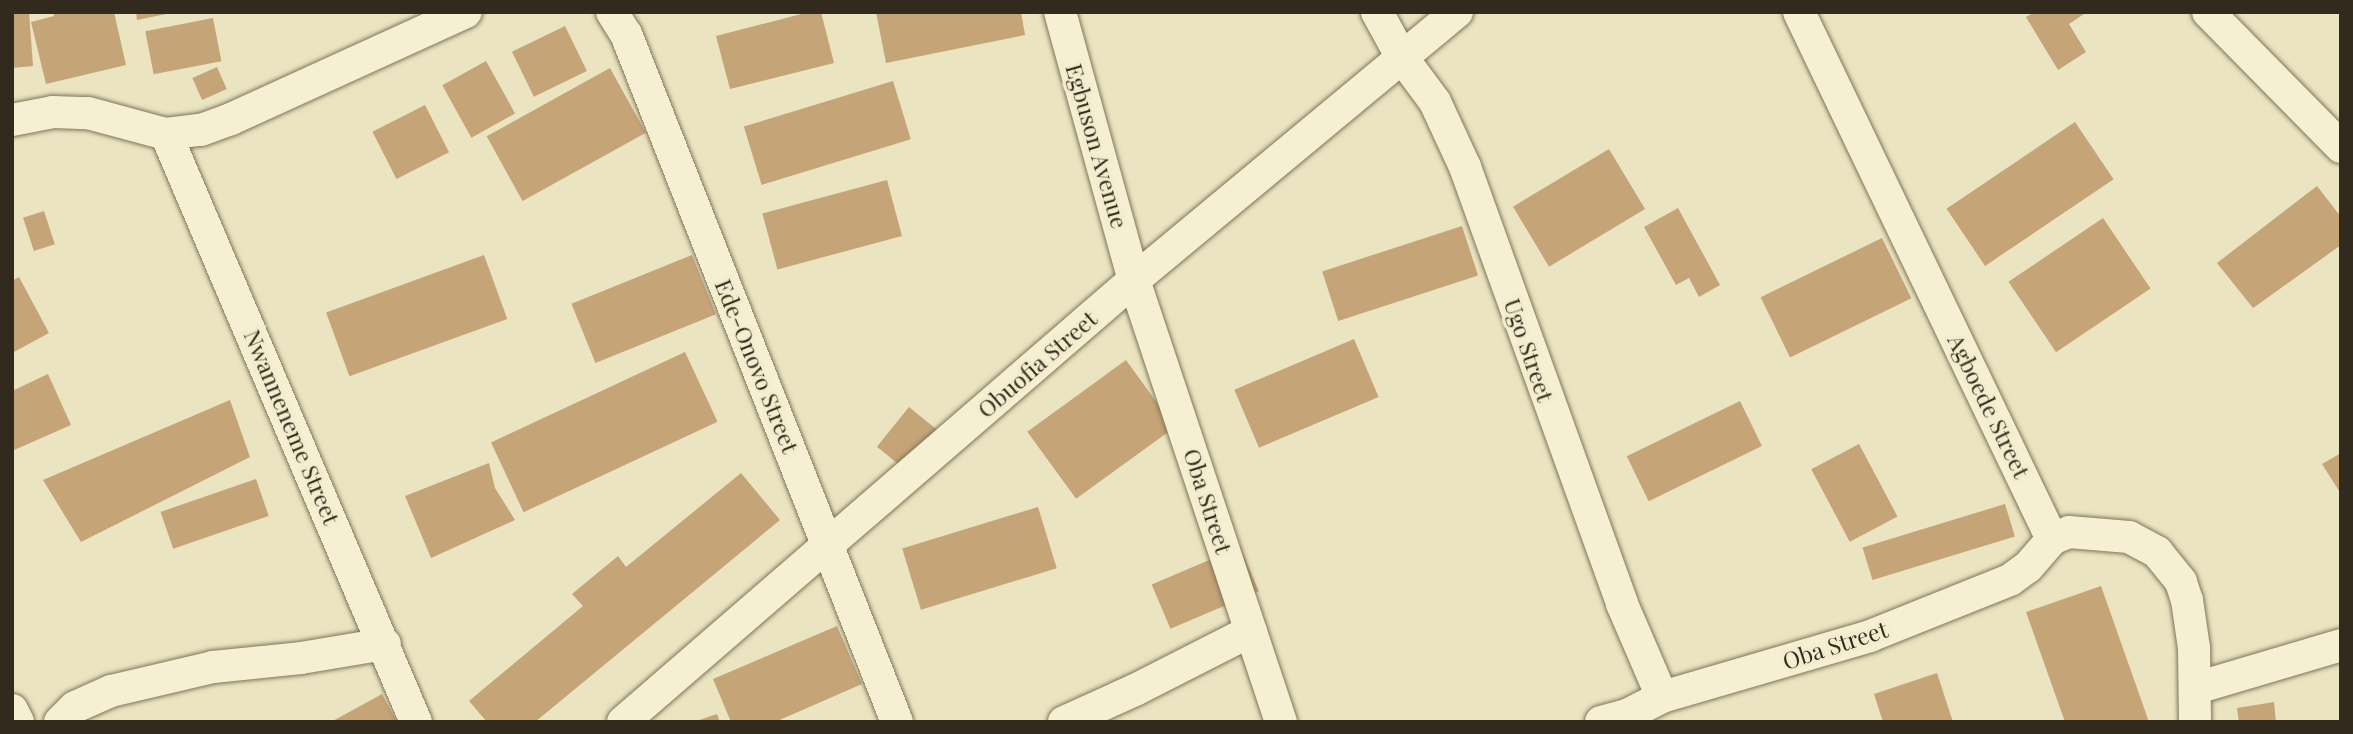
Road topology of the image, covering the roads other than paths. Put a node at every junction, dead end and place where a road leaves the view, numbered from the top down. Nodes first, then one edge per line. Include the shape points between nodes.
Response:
1 (466, 12) edge
2 (612, 12) edge
3 (1060, 12) edge
4 (1377, 12) edge
5 (1457, 12) edge
6 (1799, 12) edge
7 (2208, 12) edge
8 (1401, 56) junction
9 (12, 120) edge
10 (166, 134) junction
11 (2341, 147) edge
12 (1134, 280) junction
13 (2052, 538) junction
14 (829, 547) junction
15 (1251, 631) junction
16 (385, 644) junction
17 (2341, 645) edge
18 (2196, 688) junction
19 (1662, 697) junction
20 (12, 710) edge
21 (1620, 720) edge
22 (18, 722) edge
23 (60, 722) edge
24 (416, 722) edge
25 (623, 722) edge
26 (897, 722) edge
27 (1064, 722) edge
28 (1281, 722) edge
29 (2194, 722) edge

1 - 10 street via 231,119 201,130
2 - 14 street, Ede-Onovo Street via 626,34
3 - 12 street, Egbuson Avenue
4 - 8 street, Ugo Street
5 - 8 street, Obuofia Street
6 - 13 street, Agboede Street
7 - 11 street
8 - 12 street, Obuofia Street
8 - 19 street, Ugo Street via 1435,102 1465,167 1622,604
9 - 10 street via 53,112 88,113
10 - 16 street, Nwanneneme Street
12 - 14 street, Obuofia Street
12 - 15 street, Oba Street
13 - 18 street via 2069,532 2129,537 2171,565 2187,600
13 - 19 street, Oba Street via 2028,567 2010,580 1870,636
14 - 25 street, Obuofia Street
14 - 26 street, Ede-Onovo Street
15 - 27 street
15 - 28 street, Oba Street
16 - 23 street via 213,667 124,688 75,707
16 - 24 street, Nwanneneme Street
17 - 18 street
18 - 29 street
19 - 21 street, Oba Street
20 - 22 street

